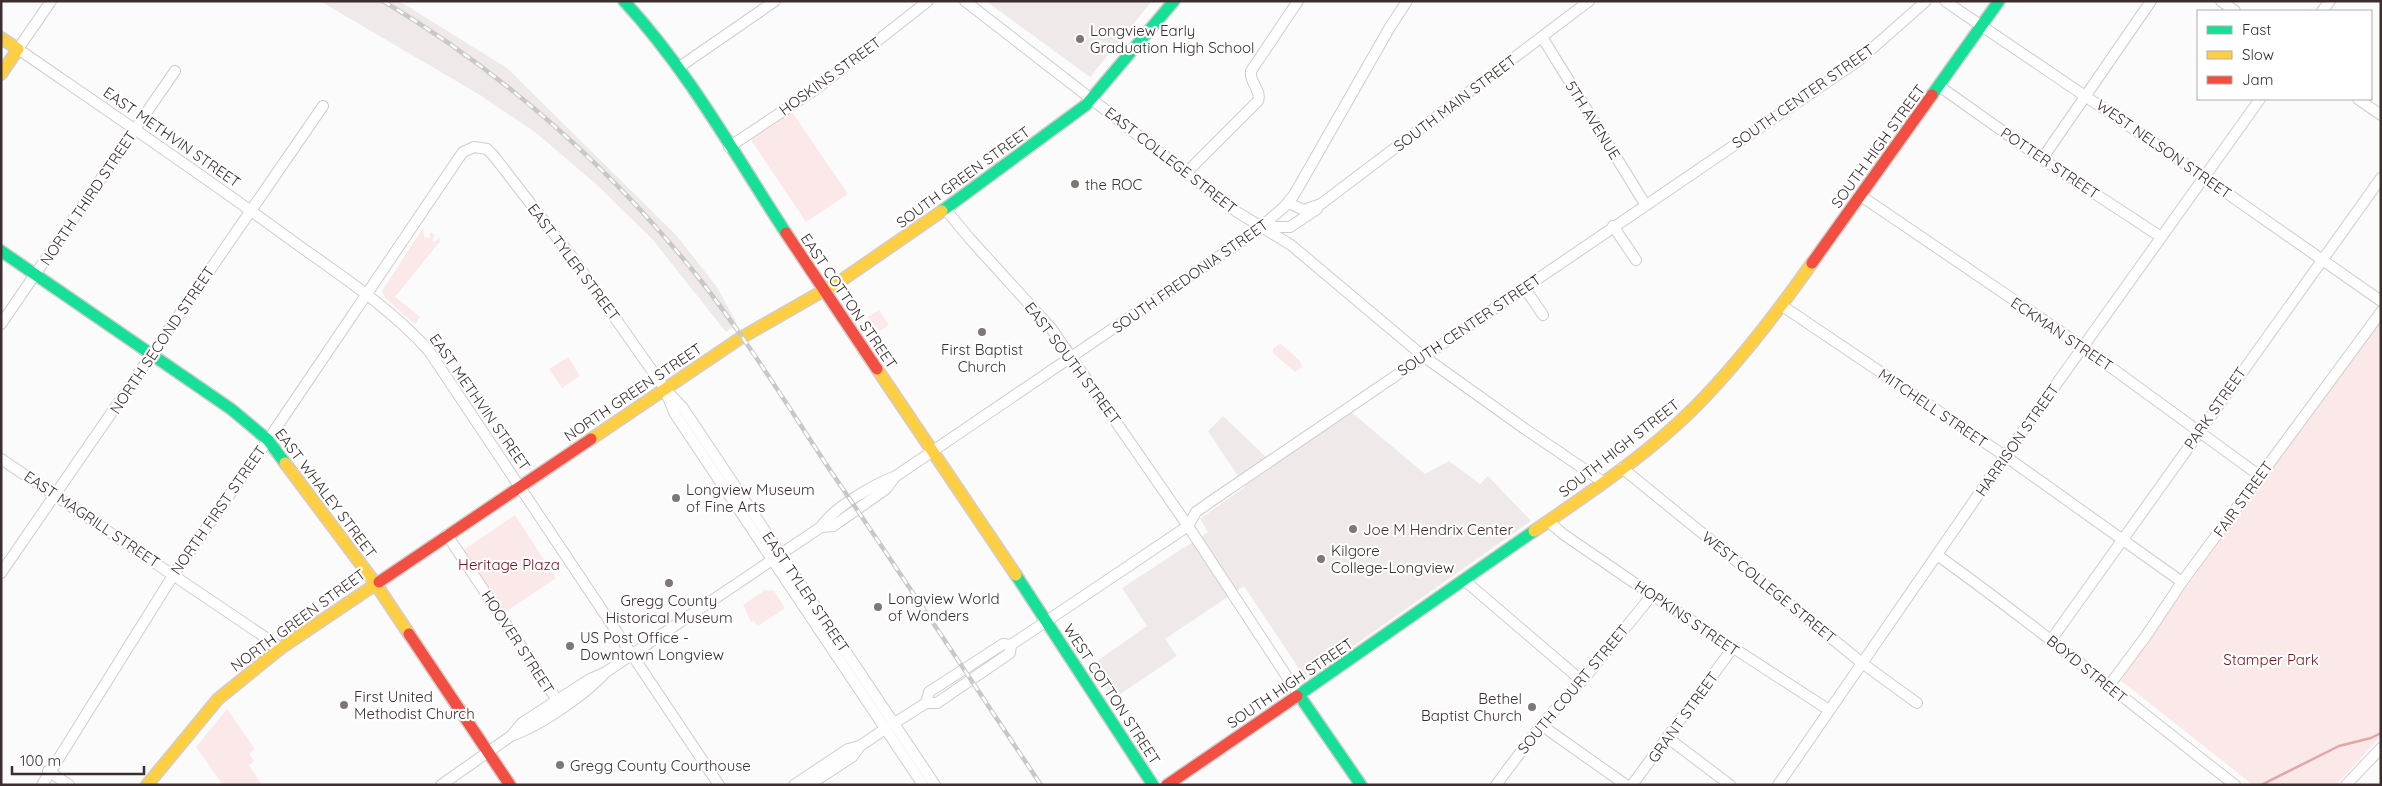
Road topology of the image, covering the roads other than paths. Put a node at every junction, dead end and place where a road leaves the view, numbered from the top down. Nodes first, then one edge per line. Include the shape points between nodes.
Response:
1 (51, 1) edge
2 (624, 1) edge
3 (775, 1) edge
4 (928, 1) edge
5 (964, 1) edge
6 (1174, 1) edge
7 (1298, 1) edge
8 (1407, 1) edge
9 (1589, 1) edge
10 (1926, 1) edge
11 (1945, 1) edge
12 (1999, 1) edge
13 (2151, 1) edge
14 (2221, 1) edge
15 (2234, 10) edge
16 (1983, 26) junction
17 (1542, 37) junction
18 (1, 38) edge
19 (18, 49) junction
20 (678, 68) junction
21 (175, 71) dead end
22 (1, 74) edge
23 (1939, 86) junction
24 (2087, 96) junction
25 (1092, 98) junction
26 (2259, 100) edge
27 (2359, 100) edge
28 (323, 106) dead end
29 (2381, 115) edge
30 (135, 130) junction
31 (474, 147) joint
32 (729, 147) junction
33 (2042, 159) junction
34 (1186, 173) junction
35 (2204, 177) junction
36 (2381, 178) edge
37 (1860, 196) junction
38 (1288, 203) junction
39 (1321, 204) junction
40 (1645, 204) junction
41 (946, 209) junction
42 (251, 210) junction
43 (1613, 226) junction
44 (1262, 227) junction
45 (2161, 237) junction
46 (1, 251) edge
47 (1636, 260) dead end
48 (2322, 260) junction
49 (35, 274) junction
50 (1524, 287) junction
51 (824, 290) junction
52 (366, 295) junction
53 (2381, 302) edge
54 (1781, 305) junction
55 (2381, 312) edge
56 (1543, 315) dead end
57 (1, 324) edge
58 (739, 339) joint
59 (2083, 347) junction
60 (152, 355) junction
61 (1422, 356) junction
62 (1073, 358) junction
63 (665, 389) junction
64 (2200, 430) junction
65 (268, 440) junction
66 (932, 451) junction
67 (2005, 456) junction
68 (1, 459) edge
69 (1622, 468) junction
70 (2260, 476) junction
71 (1603, 482) junction
72 (520, 486) junction
73 (56, 496) junction
74 (1548, 521) junction
75 (1188, 526) junction
76 (447, 535) junction
77 (2121, 539) junction
78 (1936, 555) junction
79 (777, 557) junction
80 (1, 573) edge
81 (174, 574) junction
82 (1464, 580) junction
83 (2182, 582) junction
84 (375, 583) junction
85 (1652, 595) junction
86 (1046, 620) junction
87 (2052, 640) junction
88 (1011, 645) junction
89 (281, 648) junction
90 (1732, 649) junction
91 (631, 655) junction
92 (1862, 663) junction
93 (606, 672) junction
94 (1582, 681) junction
95 (2108, 687) junction
96 (1299, 696) junction
97 (556, 700) junction
98 (926, 703) junction
99 (1917, 703) dead end
100 (1829, 710) junction
101 (1541, 725) junction
102 (890, 726) junction
103 (511, 736) junction
104 (1668, 738) junction
105 (860, 746) junction
106 (2381, 748) edge
107 (488, 752) junction
108 (48, 771) junction
109 (42, 785) edge
110 (68, 785) edge
111 (147, 785) edge
112 (441, 785) edge
113 (510, 785) edge
114 (719, 785) edge
115 (794, 785) edge
116 (809, 785) edge
117 (923, 785) edge
118 (935, 785) edge
119 (1153, 785) edge
120 (1167, 785) edge
121 (1360, 785) edge
122 (1496, 785) edge
123 (1626, 785) edge
124 (1632, 785) edge
125 (1730, 785) edge
126 (1778, 785) edge
127 (2235, 785) edge
128 (2346, 785) edge

1 - 19 street
2 - 20 street, EAST COTTON STREET via 650,28
3 - 20 street
4 - 32 street, HOSKINS STREET via 816,88
5 - 25 street, EAST COLLEGE STREET
6 - 25 street, SOUTH GREEN STREET
7 - 34 street via 1250,71 1250,78 1259,94 1258,101
8 - 38 street, SOUTH FREDONIA STREET
9 - 17 street, SOUTH MAIN STREET
10 - 40 street, SOUTH CENTER STREET via 1858,61
11 - 16 street, WEST NELSON STREET
12 - 16 street, SOUTH HIGH STREET
13 - 24 street
14 - 15 street
16 - 23 street, SOUTH HIGH STREET
16 - 24 street, WEST NELSON STREET
17 - 39 street, SOUTH MAIN STREET
17 - 40 street, 5TH AVENUE
18 - 19 street, EAST METHVIN STREET
19 - 22 street
19 - 30 street, EAST METHVIN STREET
20 - 32 street, EAST COTTON STREET
21 - 30 street, NORTH THIRD STREET
23 - 33 street, POTTER STREET
23 - 37 street, SOUTH HIGH STREET
24 - 33 street
24 - 35 street, WEST NELSON STREET
25 - 34 street, EAST COLLEGE STREET
25 - 41 street, SOUTH GREEN STREET
26 - 35 street, HARRISON STREET
27 - 29 street
28 - 42 street, NORTH SECOND STREET
30 - 42 street, EAST METHVIN STREET
30 - 49 street, NORTH THIRD STREET
31 - 52 street, NORTH FIRST STREET via 464,152 456,162
31 - 63 street, EAST TYLER STREET via 487,149 493,155 572,257
32 - 51 street, EAST COTTON STREET
33 - 45 street, POTTER STREET
34 - 44 street, EAST COLLEGE STREET
35 - 45 street, HARRISON STREET
35 - 48 street, WEST NELSON STREET
36 - 48 street, PARK STREET
37 - 54 street, SOUTH HIGH STREET
37 - 59 street, ECKMAN STREET
38 - 39 street, SOUTH MAIN STREET via 1304,210
38 - 44 street, SOUTH FREDONIA STREET
39 - 44 street, SOUTH MAIN STREET via 1294,226
40 - 43 street, SOUTH CENTER STREET
41 - 51 street, SOUTH GREEN STREET
41 - 62 street, EAST SOUTH STREET via 1042,317
42 - 52 street, EAST METHVIN STREET
42 - 60 street, NORTH SECOND STREET
43 - 47 street
43 - 50 street, SOUTH CENTER STREET
44 - 61 street, EAST COLLEGE STREET via 1291,245
44 - 62 street, SOUTH FREDONIA STREET
45 - 59 street, HARRISON STREET
46 - 49 street, EAST WHALEY STREET
48 - 53 street, WEST NELSON STREET
48 - 64 street, PARK STREET
49 - 57 street, NORTH THIRD STREET
49 - 60 street, EAST WHALEY STREET
50 - 56 street
50 - 61 street, SOUTH CENTER STREET
51 - 58 street, SOUTH GREEN STREET
51 - 66 street, EAST COTTON STREET
52 - 65 street, NORTH FIRST STREET
52 - 72 street, EAST METHVIN STREET via 403,323 430,352
54 - 67 street, MITCHELL STREET
54 - 69 street, SOUTH HIGH STREET via 1703,400 1669,432
55 - 70 street, FAIR STREET
58 - 63 street, NORTH GREEN STREET
59 - 64 street, ECKMAN STREET
59 - 67 street, HARRISON STREET
60 - 65 street, EAST WHALEY STREET via 231,409
60 - 73 street, NORTH SECOND STREET
61 - 71 street
61 - 75 street, SOUTH CENTER STREET via 1196,512
62 - 66 street, SOUTH FREDONIA STREET
62 - 75 street, EAST SOUTH STREET
63 - 72 street, NORTH GREEN STREET
63 - 79 street, EAST TYLER STREET via 675,414
64 - 70 street, ECKMAN STREET
64 - 77 street, PARK STREET
65 - 81 street, NORTH FIRST STREET
65 - 84 street, EAST WHALEY STREET
66 - 79 street, SOUTH FREDONIA STREET via 896,476 886,489 854,505 833,526 821,527
66 - 86 street, EAST COTTON STREET
67 - 77 street, MITCHELL STREET
67 - 78 street, HARRISON STREET
68 - 73 street, EAST MAGRILL STREET
69 - 71 street, SOUTH HIGH STREET
69 - 92 street, WEST COLLEGE STREET
70 - 83 street, FAIR STREET
71 - 74 street, SOUTH HIGH STREET
72 - 76 street, NORTH GREEN STREET
72 - 91 street, EAST METHVIN STREET
73 - 80 street, NORTH SECOND STREET
73 - 81 street, EAST MAGRILL STREET
74 - 82 street, SOUTH HIGH STREET
74 - 85 street, HOPKINS STREET
75 - 86 street, SOUTH CENTER STREET
75 - 96 street, EAST SOUTH STREET
76 - 84 street, NORTH GREEN STREET
76 - 97 street, HOOVER STREET
77 - 83 street, MITCHELL STREET
77 - 87 street, PARK STREET
78 - 87 street, BOYD STREET
78 - 92 street, HARRISON STREET
79 - 91 street, SOUTH FREDONIA STREET
79 - 102 street, EAST TYLER STREET
81 - 89 street, EAST MAGRILL STREET
81 - 108 street, NORTH FIRST STREET
82 - 94 street
82 - 96 street, SOUTH HIGH STREET
83 - 95 street, FAIR STREET
84 - 89 street, NORTH GREEN STREET
84 - 107 street, EAST WHALEY STREET
85 - 90 street, HOPKINS STREET
85 - 94 street, SOUTH COURT STREET
86 - 88 street, SOUTH CENTER STREET
86 - 119 street, WEST COTTON STREET
87 - 95 street, BOYD STREET
88 - 98 street, SOUTH CENTER STREET via 1003,644 929,692
88 - 98 street, SOUTH CENTER STREET via 1010,654 937,703
89 - 111 street, NORTH GREEN STREET via 222,695
90 - 100 street, HOPKINS STREET
90 - 104 street, GRANT STREET
91 - 93 street, SOUTH FREDONIA STREET
91 - 114 street, EAST METHVIN STREET
92 - 99 street, WEST COLLEGE STREET
92 - 100 street, HARRISON STREET
93 - 97 street
93 - 103 street via 594,685 535,725
94 - 101 street, SOUTH COURT STREET
95 - 127 street, BOYD STREET
96 - 120 street, SOUTH HIGH STREET
96 - 121 street
97 - 103 street via 522,723
98 - 102 street
100 - 126 street, HARRISON STREET
101 - 122 street, SOUTH COURT STREET
101 - 123 street
102 - 105 street
102 - 117 street
102 - 118 street
103 - 107 street
104 - 124 street, GRANT STREET
104 - 125 street
105 - 115 street via 848,749
105 - 116 street via 852,757
106 - 128 street
107 - 112 street
107 - 113 street, EAST WHALEY STREET
108 - 109 street, NORTH FIRST STREET
108 - 110 street

